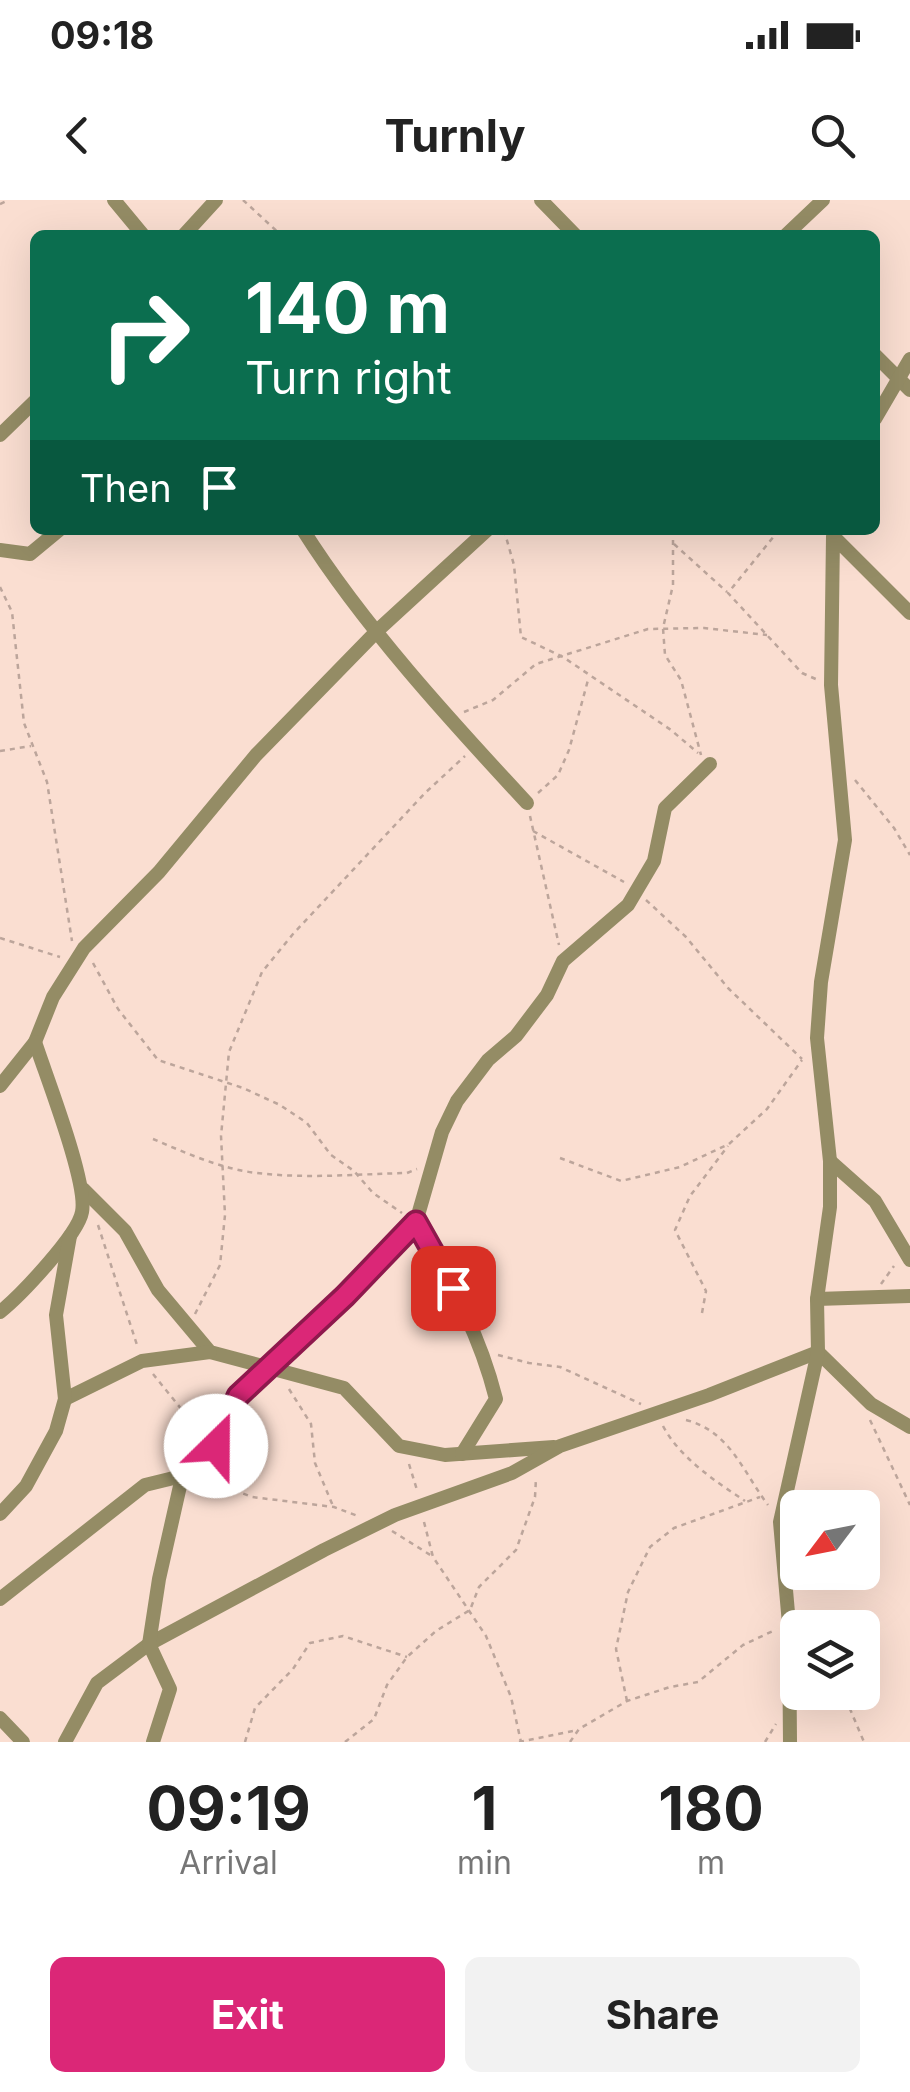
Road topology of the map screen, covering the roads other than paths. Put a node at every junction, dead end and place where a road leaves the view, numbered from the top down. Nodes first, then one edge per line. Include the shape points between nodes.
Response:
1 (114, 200) edge
2 (216, 200) edge
3 (541, 200) edge
4 (823, 200) edge
5 (138, 230) edge
6 (189, 230) edge
7 (570, 230) edge
8 (791, 230) edge
9 (910, 358) edge
10 (880, 360) edge
11 (898, 378) junction
12 (910, 390) edge
13 (30, 407) edge
14 (880, 410) edge
15 (0, 435) edge
16 (53, 535) edge
17 (306, 535) edge
18 (482, 535) edge
19 (834, 535) edge
20 (836, 535) edge
21 (0, 550) edge
22 (910, 612) edge
23 (378, 630) junction
24 (705, 760) road end
25 (526, 803) road end
26 (35, 1042) junction
27 (0, 1086) edge
28 (830, 1161) junction
29 (83, 1188) junction
30 (416, 1222) junction
31 (72, 1230) junction
32 (907, 1256) edge
33 (910, 1296) edge
34 (817, 1299) junction
35 (0, 1312) edge
36 (210, 1352) junction
37 (818, 1352) junction
38 (274, 1369) junction
39 (65, 1399) junction
40 (910, 1427) edge
41 (560, 1446) junction
42 (462, 1454) junction
43 (191, 1474) junction
44 (0, 1514) edge
45 (0, 1599) edge
46 (149, 1644) junction
47 (0, 1718) edge
48 (23, 1742) edge
49 (65, 1742) edge
50 (153, 1742) edge
51 (790, 1742) edge

1 - 5 street
2 - 6 street
3 - 7 street
4 - 8 street
9 - 11 street
10 - 11 street
11 - 12 street
11 - 14 street
13 - 15 street
16 - 21 street via 30,554
17 - 23 street
18 - 23 street
19 - 28 street via 830,686 846,840 817,1038
20 - 22 street
23 - 25 street
23 - 26 street via 256,754 84,948 52,997
24 - 30 street via 665,808 654,861 628,905 562,961 516,1036 457,1100
26 - 27 street
26 - 29 street
28 - 32 street via 875,1201
28 - 34 street
29 - 31 street via 82,1214
29 - 36 street via 125,1231 158,1290
30 - 38 street
30 - 42 street via 484,1350 496,1399
31 - 35 street
31 - 39 street via 56,1316
33 - 34 street
34 - 37 street
36 - 38 street
36 - 39 street via 142,1361
37 - 40 street via 871,1404
37 - 41 street
37 - 51 street via 780,1522
38 - 42 street via 344,1388 399,1446
38 - 43 street via 238,1396 216,1446
39 - 44 street via 26,1486
41 - 42 street
41 - 46 street via 512,1473 380,1524
43 - 45 street via 145,1485
43 - 46 street via 180,1486
46 - 49 street via 97,1683
46 - 50 street via 170,1689
47 - 48 street

